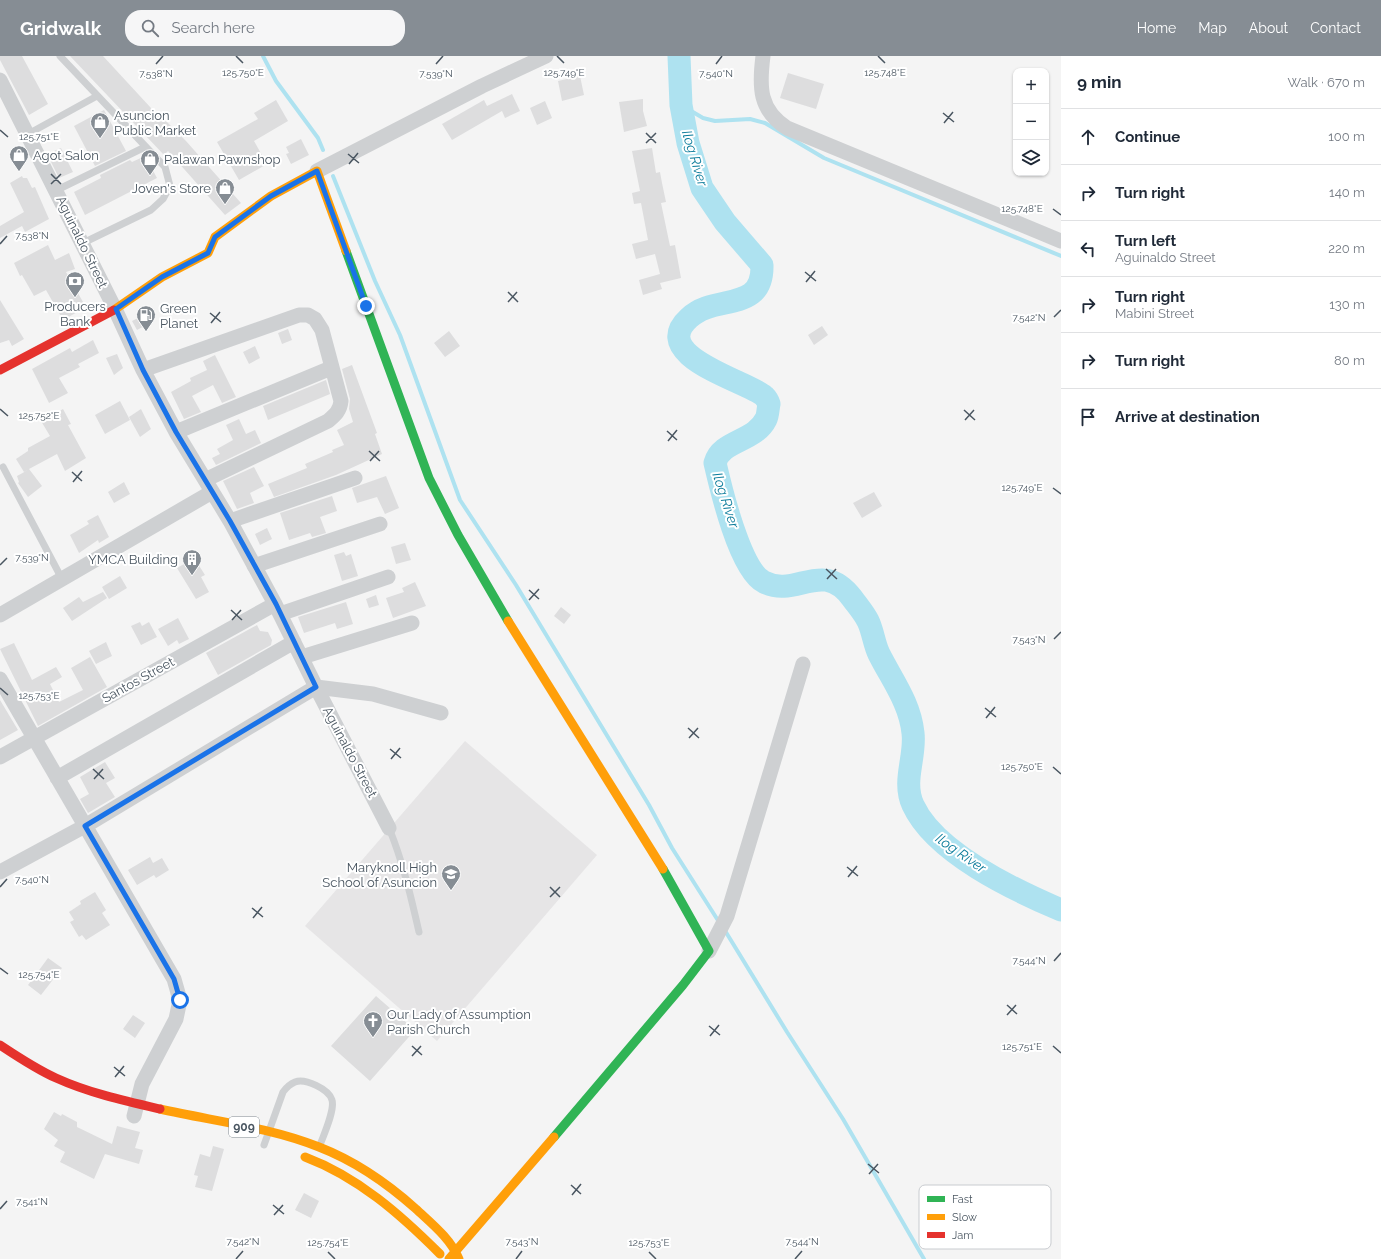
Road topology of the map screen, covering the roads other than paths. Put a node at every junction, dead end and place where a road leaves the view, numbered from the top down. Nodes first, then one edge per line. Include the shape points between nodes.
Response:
1 (60, 56) edge
2 (546, 56) edge
3 (763, 56) edge
4 (0, 80) edge
5 (97, 96) junction
6 (28, 134) junction
7 (145, 147) junction
8 (317, 171) junction
9 (57, 190) junction
10 (1061, 241) edge
11 (83, 243) junction
12 (116, 309) junction
13 (331, 368) junction
14 (0, 370) edge
15 (143, 370) junction
16 (176, 432) junction
17 (3, 467) dead end
18 (355, 478) dead end
19 (208, 486) junction
20 (230, 521) junction
21 (380, 524) dead end
22 (254, 566) junction
23 (388, 577) dead end
24 (62, 579) junction
25 (278, 609) junction
26 (0, 615) edge
27 (412, 623) dead end
28 (294, 642) junction
29 (302, 657) junction
30 (803, 664) dead end
31 (0, 679) edge
32 (316, 687) junction
33 (441, 712) dead end
34 (33, 738) junction
35 (0, 757) edge
36 (58, 778) junction
37 (85, 826) junction
38 (389, 828) joint
39 (0, 872) edge
40 (419, 932) dead end
41 (709, 951) junction
42 (0, 1045) edge
43 (19, 1069) dead end
44 (31, 1076) dead end
45 (62, 1080) junction
46 (56, 1090) dead end
47 (135, 1113) junction
48 (269, 1132) junction
49 (252, 1142) dead end
50 (268, 1146) joint
51 (319, 1147) junction
52 (293, 1154) dead end
53 (314, 1160) junction
54 (458, 1255) edge
55 (445, 1259) edge
56 (449, 1259) edge

1 - 5 lane
2 - 8 street
3 - 10 street via 763,100 769,113 787,128
4 - 6 street, Aguinaldo Street
5 - 6 lane
5 - 7 lane
6 - 9 street, Aguinaldo Street
7 - 9 lane
7 - 11 lane via 165,167 170,186 163,199 151,210
8 - 12 main road via 271,196 215,237 208,253 162,277
8 - 41 main road via 430,478 447,517 489,593 662,866
9 - 11 street, Aguinaldo Street
11 - 12 street, Aguinaldo Street
12 - 14 main road
12 - 15 street, Aguinaldo Street
13 - 15 street via 322,330 316,319 308,315 299,315
13 - 16 street
13 - 19 street via 340,401 340,409 334,416
15 - 16 street, Aguinaldo Street
16 - 19 street, Aguinaldo Street
17 - 24 lane
18 - 20 street
19 - 20 street, Aguinaldo Street
19 - 24 street
20 - 22 street, Aguinaldo Street
21 - 22 street
22 - 25 street, Aguinaldo Street
23 - 25 street, Santos Street
24 - 26 street
25 - 28 street, Aguinaldo Street
25 - 34 street, Santos Street
27 - 29 street
28 - 29 street, Aguinaldo Street
28 - 36 street
29 - 32 street, Aguinaldo Street
30 - 41 street via 727,916
31 - 34 street
32 - 33 street via 374,694
32 - 37 street
32 - 38 street, Aguinaldo Street
34 - 35 street, Santos Street
34 - 36 street
36 - 37 street
37 - 39 street
37 - 47 street via 174,979 180,1000 176,1020 142,1084
38 - 40 lane via 398,848
41 - 54 main road
42 - 45 main road, 909
43 - 44 main road
45 - 46 main road
45 - 47 main road, 909
47 - 48 main road, 909
48 - 50 lane
48 - 51 main road, 909
48 - 51 lane via 283,1092 296,1081 304,1081 329,1093 332,1100 332,1109
49 - 50 main road, 909
51 - 53 lane
51 - 54 main road, 909 via 350,1161 388,1185 425,1218
52 - 53 main road
53 - 55 main road via 379,1198
54 - 56 main road

